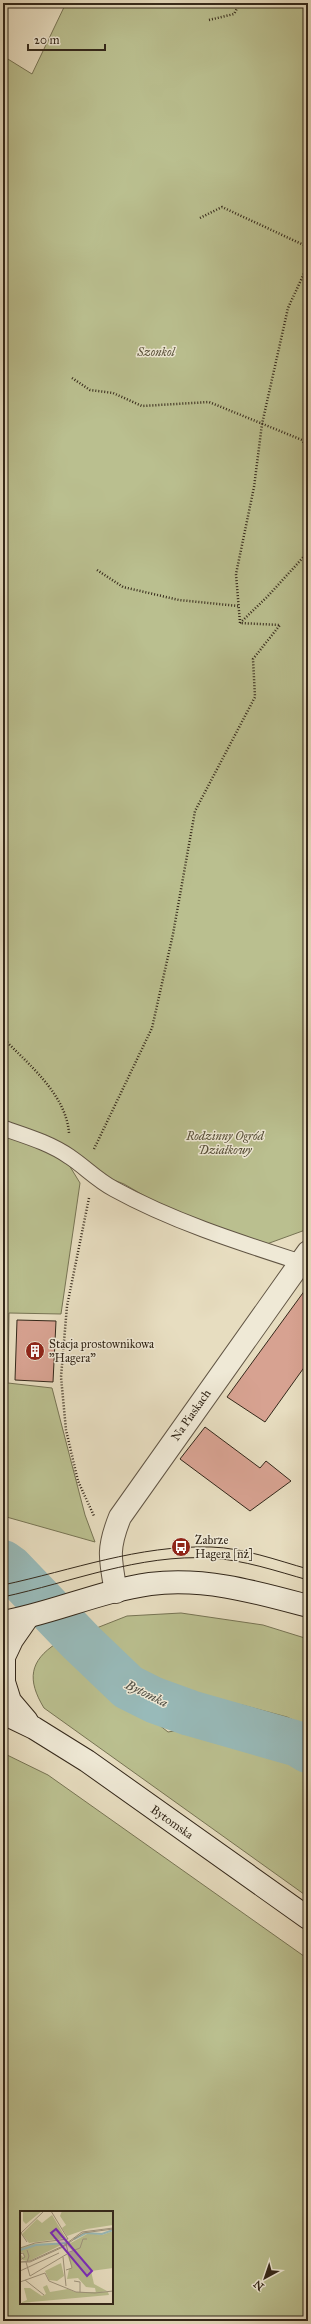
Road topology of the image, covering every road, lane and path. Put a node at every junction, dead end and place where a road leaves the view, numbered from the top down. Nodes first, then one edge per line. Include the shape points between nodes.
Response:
1 (240, 3) edge
2 (209, 20) dead end
3 (200, 218) dead end
4 (308, 247) edge
5 (308, 265) edge
6 (72, 378) dead end
7 (262, 424) junction
8 (308, 449) edge
9 (308, 552) edge
10 (97, 570) dead end
11 (238, 606) junction
12 (240, 623) junction
13 (3, 1038) edge
14 (3, 1128) edge
15 (71, 1157) junction
16 (89, 1173) junction
17 (304, 1257) edge
18 (111, 1538) junction
19 (106, 1594) junction
20 (308, 1606) edge
21 (28, 1617) junction
22 (4, 1622) edge
23 (3, 1713) edge
24 (34, 1728) junction
25 (308, 1918) edge

1 - 2 path via 234,14
3 - 4 path via 222,208
5 - 7 path via 288,308
6 - 7 path via 90,390 113,393 142,406 209,402
7 - 8 path via 302,440
7 - 11 path via 254,487 236,574
9 - 12 path
10 - 11 path via 124,587 179,600
11 - 12 path
12 - 16 path via 280,625 253,659 255,697 195,812 173,934 152,1028
13 - 15 path via 46,1082 68,1120
14 - 15 lane via 50,1145
15 - 16 lane
16 - 17 lane via 114,1189 158,1210
16 - 18 path via 68,1306 61,1377 66,1430 78,1481 94,1516
17 - 18 street, Na Piaskach via 138,1490 120,1517
18 - 19 street, Na Piaskach
19 - 20 street via 150,1584 186,1582 227,1586
19 - 21 street
21 - 22 street
21 - 24 street, Bytomska via 4,1657 4,1682 10,1701
23 - 24 street, Bytomska
24 - 25 street, Bytomska via 87,1761

